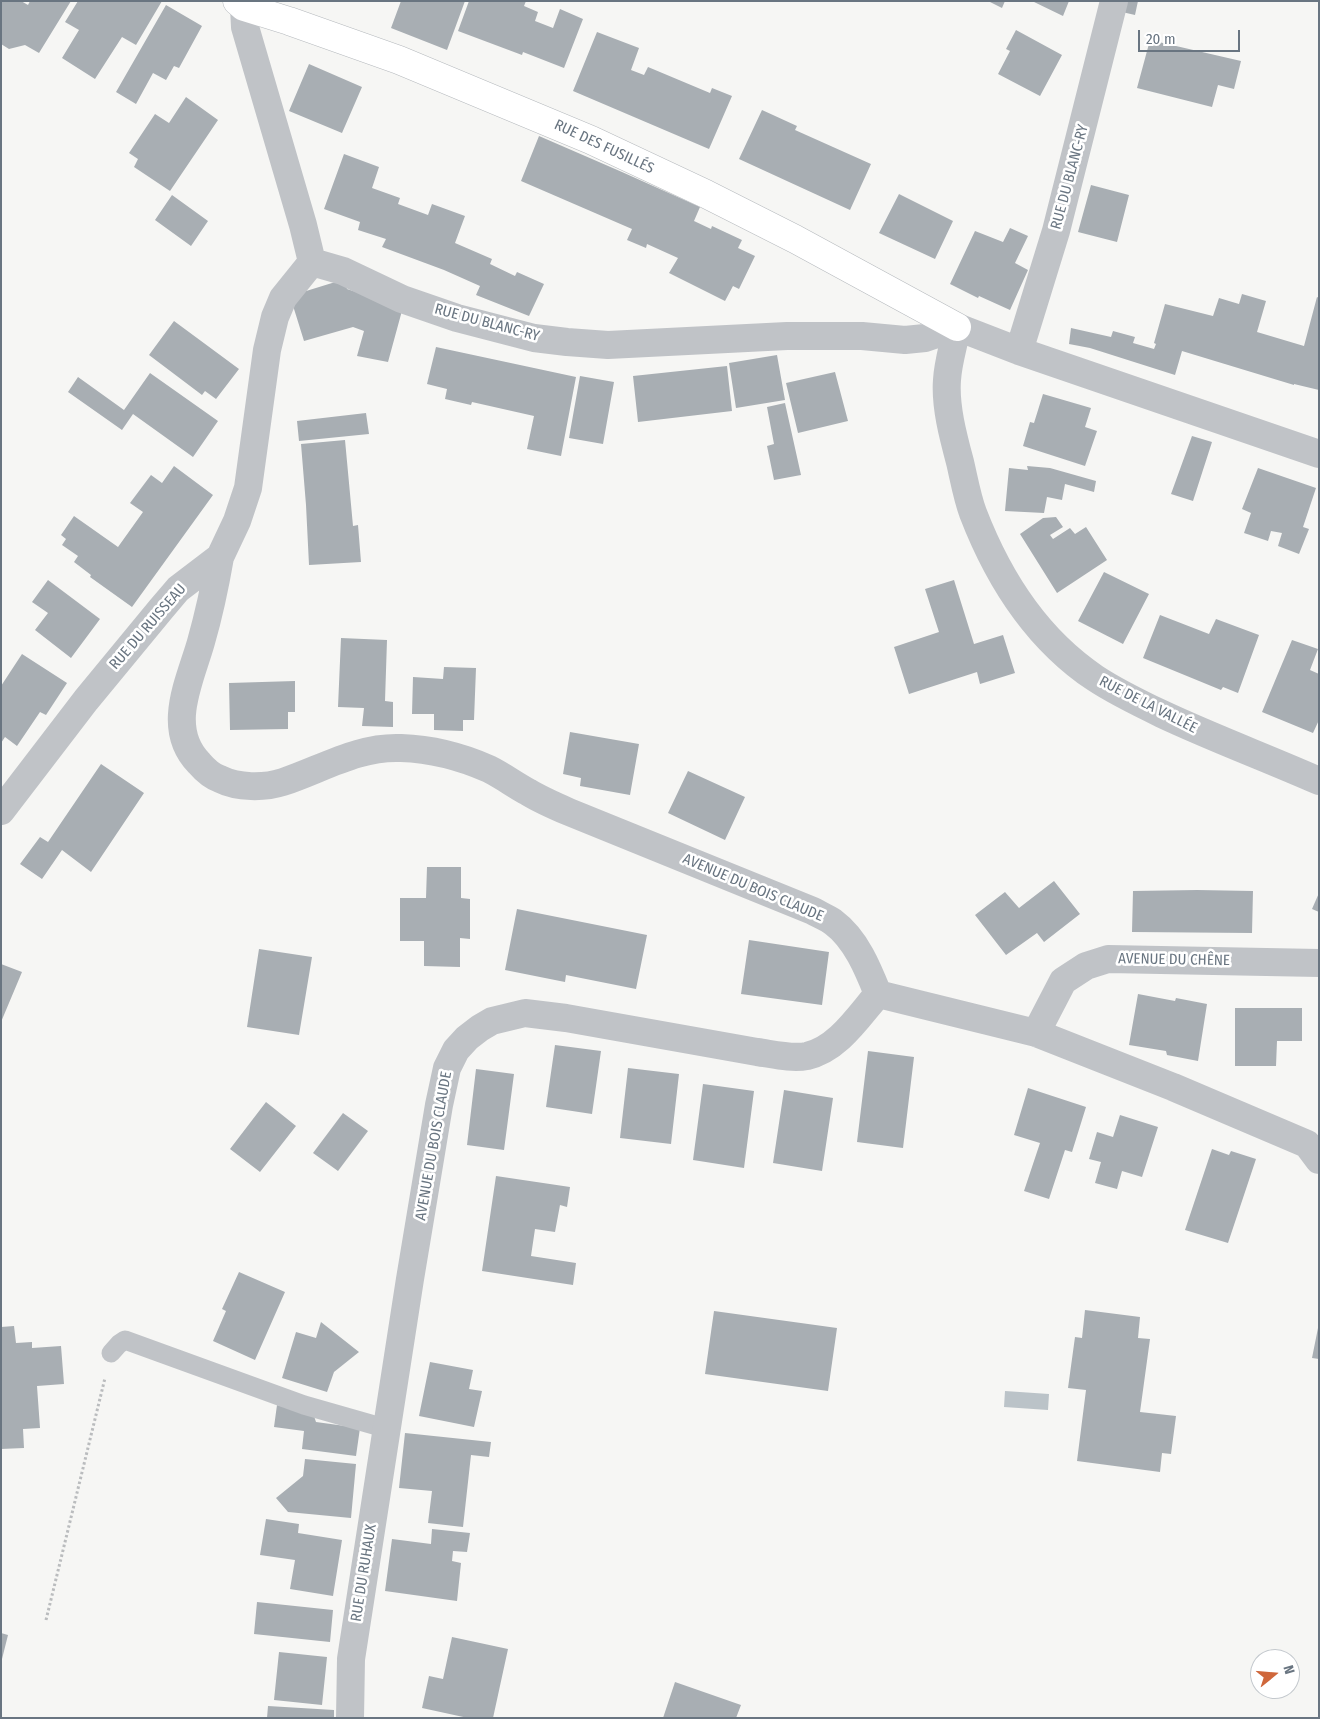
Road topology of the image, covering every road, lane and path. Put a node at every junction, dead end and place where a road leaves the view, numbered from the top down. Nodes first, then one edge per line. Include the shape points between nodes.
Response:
1 (1114, 1) edge
2 (240, 4) edge
3 (312, 262) junction
4 (957, 328) junction
5 (1019, 351) junction
6 (1319, 454) edge
7 (220, 558) junction
8 (1319, 781) edge
9 (1, 810) edge
10 (1319, 963) edge
11 (878, 994) junction
12 (1036, 1033) junction
13 (1319, 1160) edge
14 (112, 1353) joint
15 (388, 1429) junction
16 (46, 1620) dead end
17 (350, 1718) edge

1 - 5 street, RUE DU BLANC-RY via 1056,231
2 - 3 street
2 - 4 street, RUE DES FUSILLÉS via 399,60 591,140 795,239
3 - 4 street, RUE DU BLANC-RY via 343,271 402,299 457,318 534,338 567,342 608,345 787,336 862,336 905,340 925,338
3 - 7 street, RUE DU RUISSEAU via 283,298 275,317 267,350 248,488
4 - 5 street
4 - 8 street, RUE DE LA VALLÉE via 947,379 957,452 973,512 993,557 1029,616 1069,659 1130,699
5 - 6 street
7 - 9 street, RUE DU RUISSEAU via 178,590 161,609
7 - 11 street, AVENUE DU BOIS CLAUDE via 181,720 188,747 212,776 232,784 267,785 357,753 400,748 456,757 490,770 569,812 833,922 852,941
10 - 12 street, AVENUE DU CHÊNE via 1108,959 1086,966 1063,981
11 - 12 street
11 - 15 street, AVENUE DU BOIS CLAUDE via 835,1043 806,1056 757,1052 525,1013 492,1021 467,1038 447,1068 439,1105
12 - 13 street via 1307,1144
14 - 15 lane via 125,1340 304,1405
14 - 16 path
15 - 17 street, RUE DU RUHAUX via 351,1659

